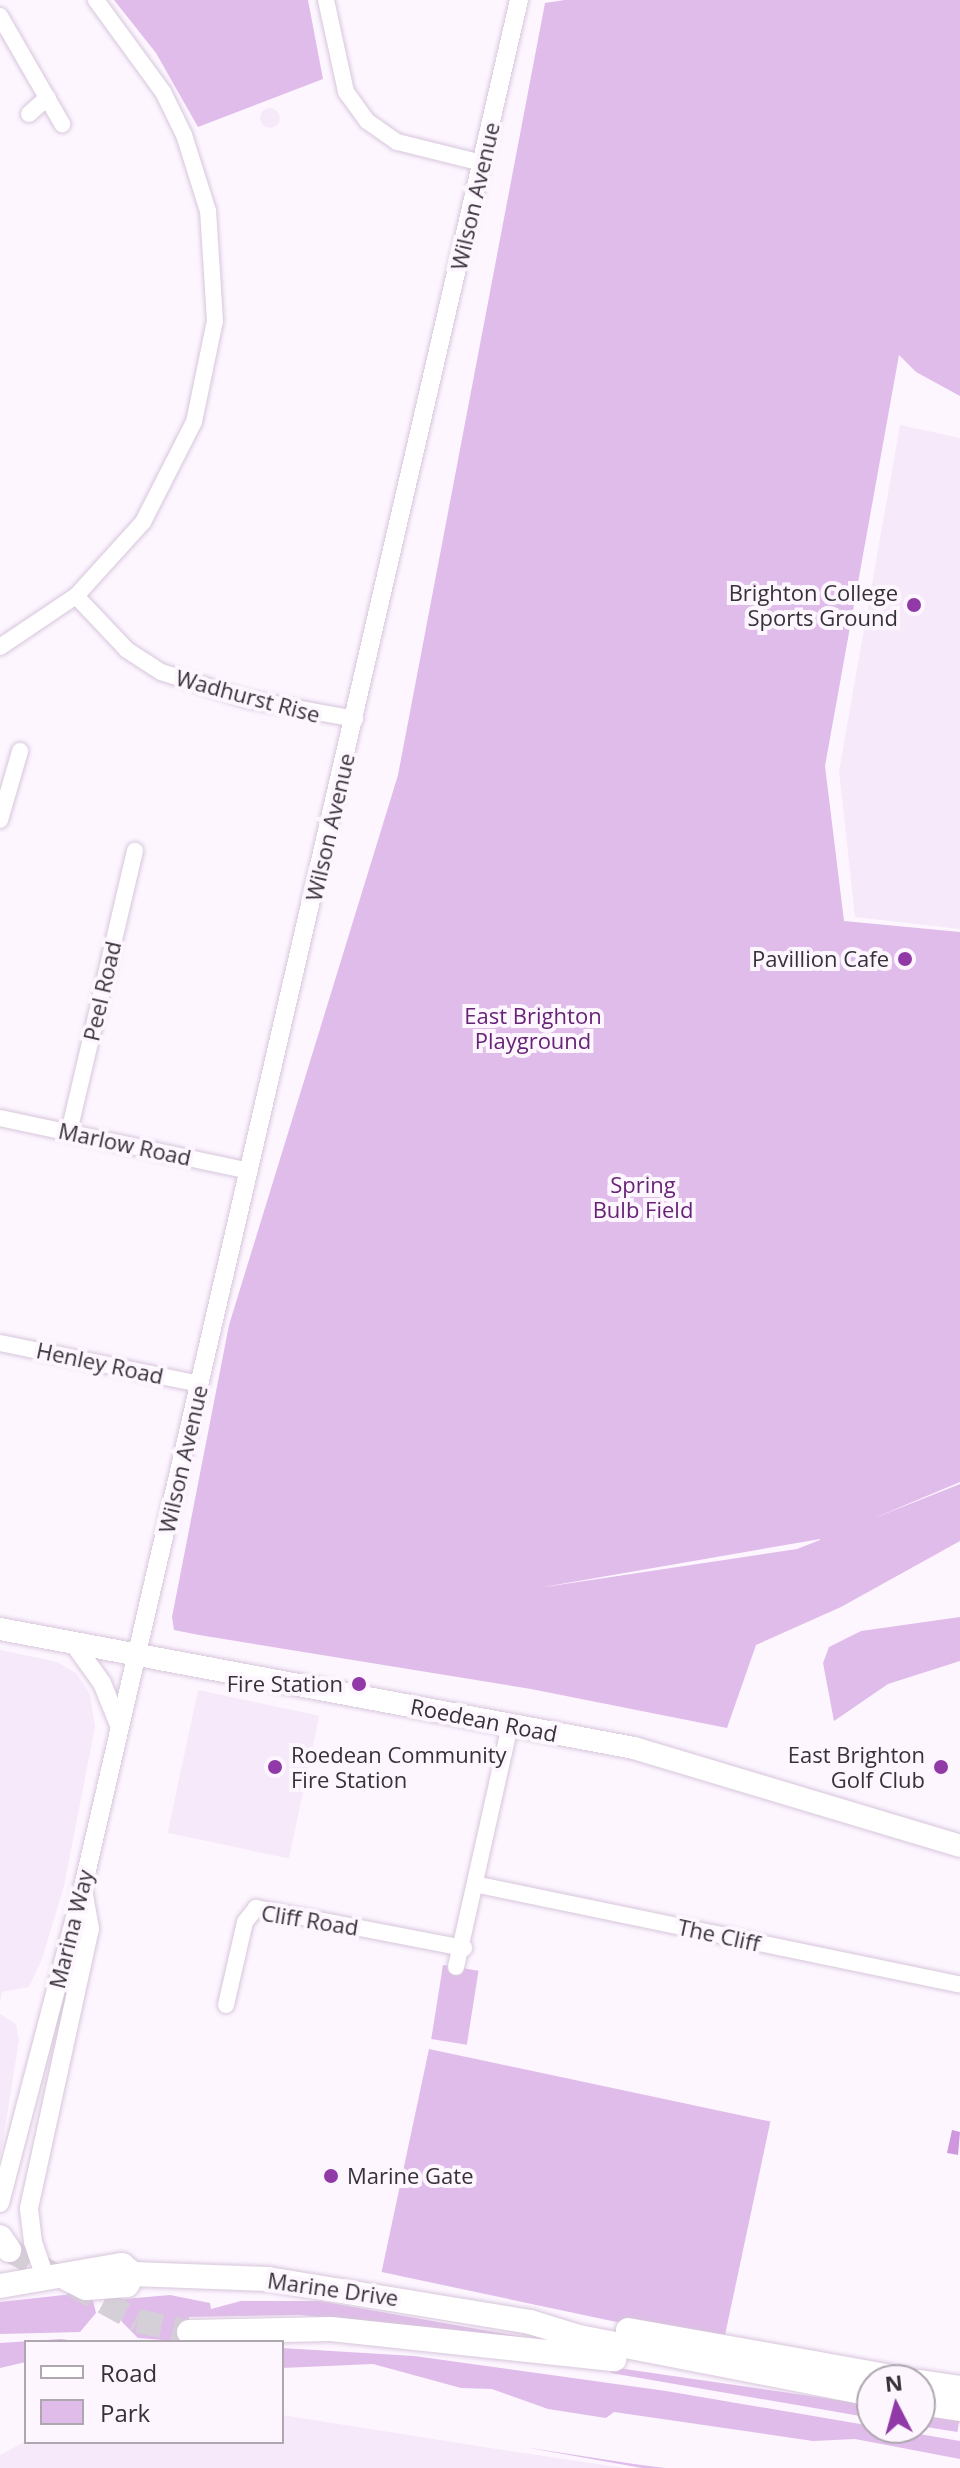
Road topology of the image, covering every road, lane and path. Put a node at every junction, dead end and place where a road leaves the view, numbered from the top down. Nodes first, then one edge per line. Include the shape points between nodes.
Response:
1 (96, 0) edge
2 (326, 0) edge
3 (519, 0) edge
4 (0, 16) edge
5 (48, 97) junction
6 (29, 114) dead end
7 (62, 124) dead end
8 (482, 163) junction
9 (76, 596) junction
10 (0, 647) edge
11 (355, 719) junction
12 (20, 751) dead end
13 (0, 820) edge
14 (135, 851) dead end
15 (0, 1118) edge
16 (69, 1132) junction
17 (249, 1171) junction
18 (0, 1343) edge
19 (200, 1384) junction
20 (0, 1629) edge
21 (74, 1644) junction
22 (137, 1654) junction
23 (119, 1725) junction
24 (510, 1725) junction
25 (960, 1846) edge
26 (479, 1885) junction
27 (83, 1887) junction
28 (464, 1948) junction
29 (456, 1967) dead end
30 (960, 1985) edge
31 (226, 2005) dead end
32 (0, 2203) edge
33 (56, 2279) junction
34 (0, 2286) edge
35 (530, 2322) junction
36 (189, 2332) tunnel mouth
37 (856, 2370) edge
38 (767, 2375) junction
39 (936, 2384) edge
40 (960, 2388) edge
41 (856, 2391) edge
42 (936, 2405) edge
43 (960, 2409) edge

1 - 9 street via 163,92 189,148 208,211 215,321 201,397 171,475 143,522
2 - 8 street via 346,92 367,121 397,142
3 - 8 street, Wilson Avenue
4 - 5 street
5 - 6 street
5 - 7 street
8 - 11 street, Wilson Avenue
9 - 10 street
9 - 11 street, Wadhurst Rise via 127,650 161,672 246,699
11 - 17 street, Wilson Avenue
12 - 13 street
14 - 16 street, Peel Road
15 - 16 street, Marlow Road
16 - 17 street, Marlow Road
17 - 19 street, Wilson Avenue
18 - 19 street, Henley Road
19 - 22 street, Wilson Avenue
20 - 21 main road, Roedean Road
21 - 22 main road, Roedean Road
21 - 23 street via 102,1683
22 - 23 street, Marina Way
22 - 24 main road, Roedean Road
23 - 27 street, Marina Way
24 - 25 main road, Roedean Road via 634,1748
24 - 26 street
26 - 28 street
26 - 30 street, The Cliff
27 - 32 street, Marina Way
27 - 33 street via 90,1929 29,2208 33,2242
28 - 29 street
28 - 31 street, Cliff Road via 256,1908 245,1922
33 - 34 main road, Marine Drive
33 - 35 main road, Marine Drive via 86,2288 127,2285 133,2274 283,2281
35 - 37 main road, Marine Drive via 586,2322
35 - 38 main road, Marine Drive
36 - 38 main road via 331,2329
38 - 41 main road, Marine Drive
39 - 40 main road
42 - 43 main road

